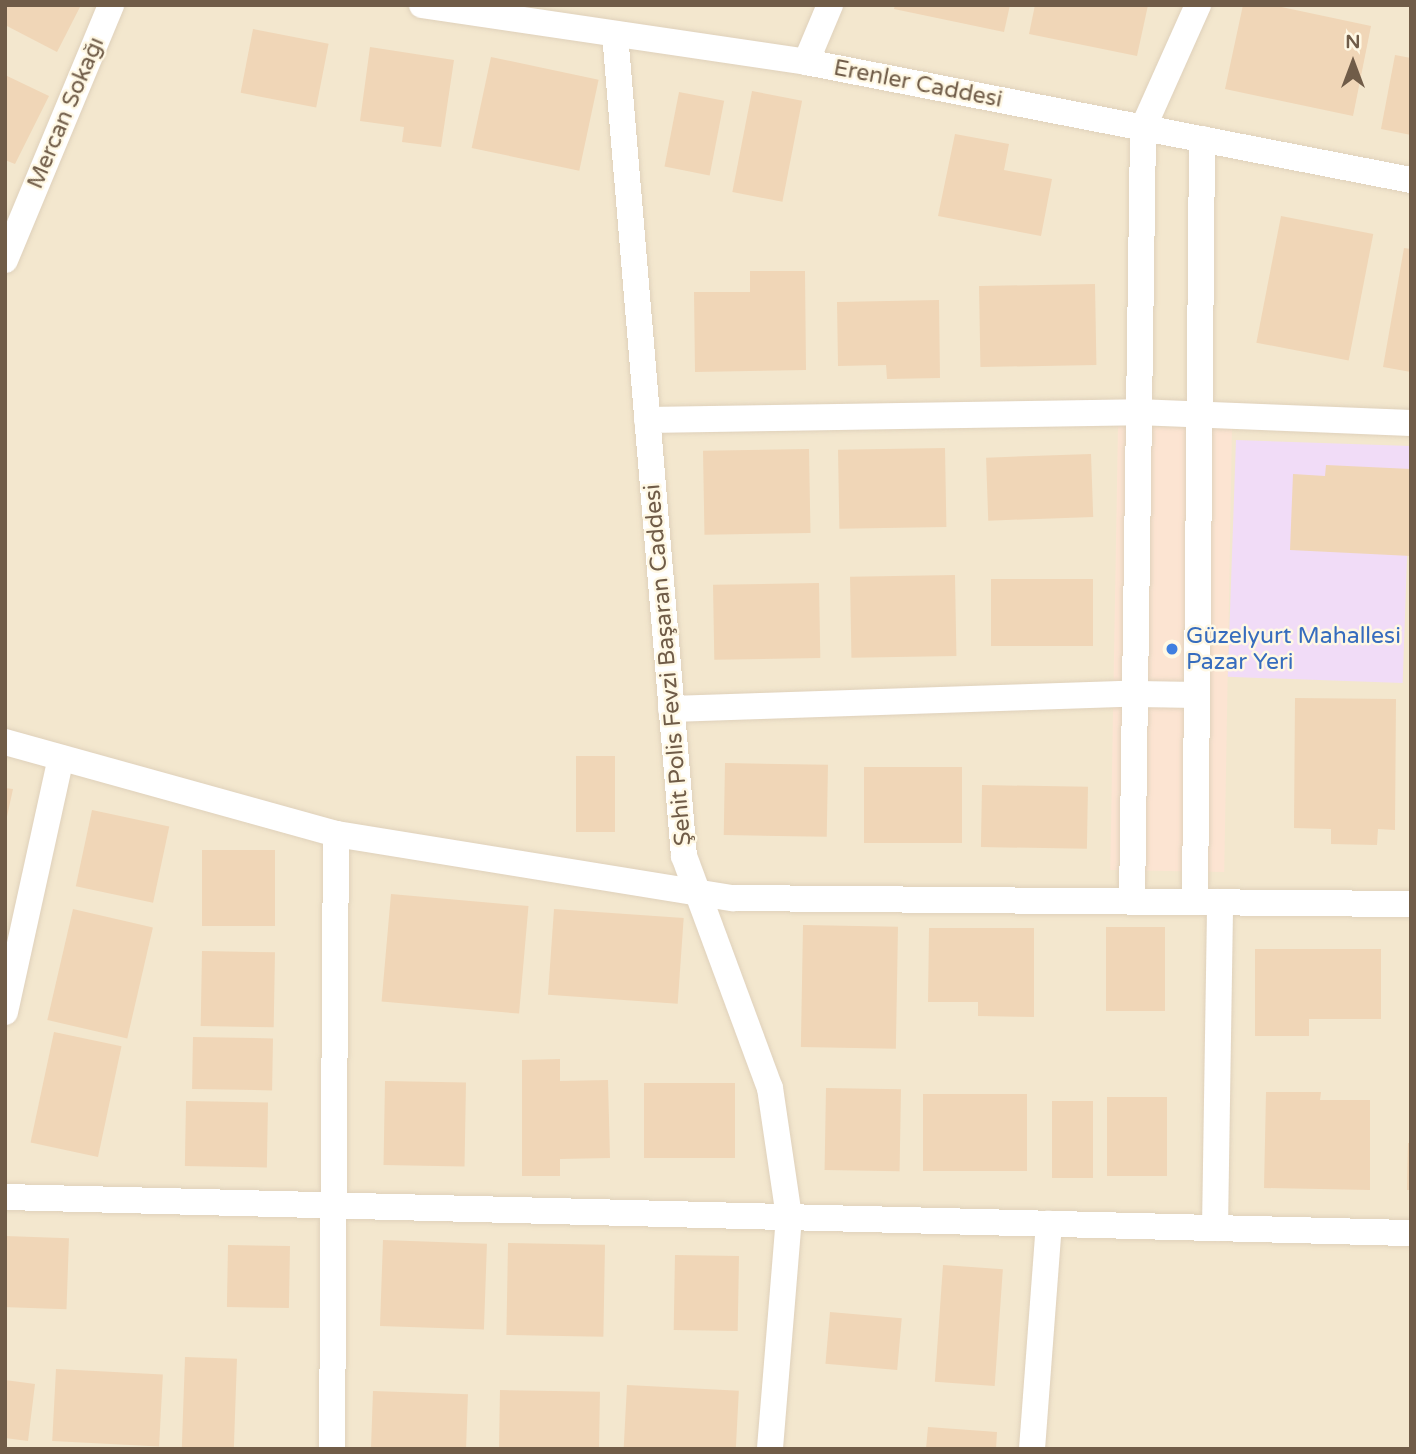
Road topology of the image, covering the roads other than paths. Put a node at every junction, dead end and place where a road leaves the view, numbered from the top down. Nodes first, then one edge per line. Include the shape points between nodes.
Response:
1 (111, 5) edge
2 (830, 5) edge
3 (1198, 5) edge
4 (431, 6) edge
5 (615, 34) junction
6 (806, 62) junction
7 (1143, 128) junction
8 (1202, 139) junction
9 (1411, 180) edge
10 (13, 220) edge
11 (5, 260) edge
12 (1139, 412) junction
13 (1200, 412) junction
14 (647, 420) junction
15 (1411, 423) edge
16 (1135, 694) junction
17 (1197, 695) junction
18 (671, 709) junction
19 (5, 742) edge
20 (61, 758) junction
21 (336, 834) junction
22 (696, 892) junction
23 (1132, 901) junction
24 (1208, 902) junction
25 (1411, 904) edge
26 (5, 1012) edge
27 (5, 1196) edge
28 (335, 1206) junction
29 (789, 1217) junction
30 (1049, 1224) junction
31 (1214, 1228) junction
32 (1411, 1234) edge
33 (332, 1449) edge
34 (770, 1449) edge
35 (1032, 1449) edge

1 - 10 street, Mercan Sokağı
2 - 6 street
3 - 7 street
4 - 5 street, Erenler Caddesi
5 - 6 street, Erenler Caddesi
5 - 14 street, Şehit Polis Fevzi Başaran Caddesi
6 - 7 street, Erenler Caddesi
7 - 8 street, Erenler Caddesi
7 - 12 street
8 - 9 street, Erenler Caddesi
8 - 13 street
10 - 11 street, Mercan Sokağı
12 - 13 street
12 - 14 street
12 - 16 street
13 - 15 street
13 - 17 street
14 - 18 street, Şehit Polis Fevzi Başaran Caddesi
16 - 17 street
16 - 18 street
16 - 23 street
17 - 24 street
18 - 22 street, Şehit Polis Fevzi Başaran Caddesi via 684,856
19 - 20 street
20 - 21 street
20 - 26 street
21 - 22 street
21 - 28 street
22 - 23 street via 733,898
22 - 29 street, Şehit Polis Fevzi Başaran Caddesi via 770,1088
23 - 24 street
24 - 25 street
24 - 31 street
27 - 28 street
28 - 29 street
28 - 33 street
29 - 30 street
29 - 34 street, Şehit Polis Fevzi Başaran Caddesi
30 - 31 street
30 - 35 street
31 - 32 street

